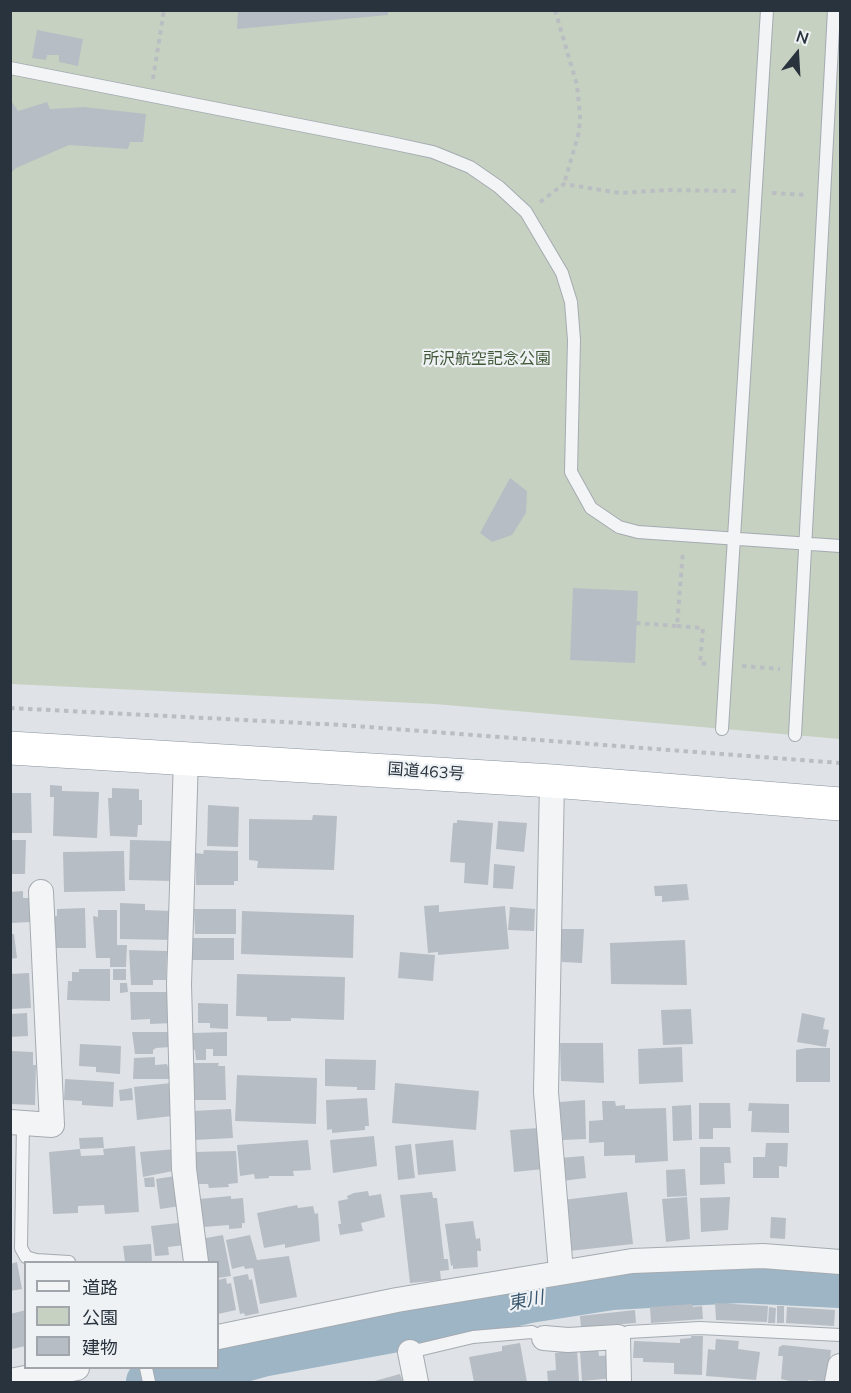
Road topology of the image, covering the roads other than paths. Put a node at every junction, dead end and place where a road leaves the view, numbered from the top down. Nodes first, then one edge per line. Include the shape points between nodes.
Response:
1 (767, 10) edge
2 (834, 10) edge
3 (10, 68) edge
4 (734, 539) junction
5 (804, 544) junction
6 (840, 546) edge
7 (722, 729) dead end
8 (795, 735) dead end
9 (10, 748) edge
10 (186, 757) junction
11 (552, 781) junction
12 (840, 804) edge
13 (41, 892) dead end
14 (16, 1123) edge
15 (47, 1261) edge
16 (196, 1261) edge
17 (840, 1262) edge
18 (561, 1272) junction
19 (840, 1335) edge
20 (219, 1337) edge
21 (618, 1337) junction
22 (544, 1338) joint
23 (410, 1352) joint
24 (840, 1366) edge
25 (72, 1369) edge
26 (10, 1381) edge
27 (416, 1383) edge
28 (619, 1383) edge
29 (837, 1383) edge

1 - 4 lane
2 - 5 lane
3 - 4 lane via 433,152 470,167 526,212 562,273 571,302 574,340 569,456 576,485 591,508 619,527 638,532
4 - 5 lane
4 - 7 lane
5 - 6 lane
5 - 8 lane
9 - 10 highway, 国道463号
10 - 11 highway, 国道463号
10 - 16 street via 179,995 184,1169
11 - 12 highway, 国道463号
11 - 18 street via 546,1092
13 - 14 street via 52,1125
14 - 15 lane via 21,1248 26,1257
17 - 18 street via 707,1256 632,1261
18 - 20 street via 397,1300
19 - 21 lane via 700,1328 628,1332
21 - 22 street
21 - 28 street
22 - 23 lane via 532,1332 473,1337
23 - 27 street
24 - 29 street
25 - 26 street

